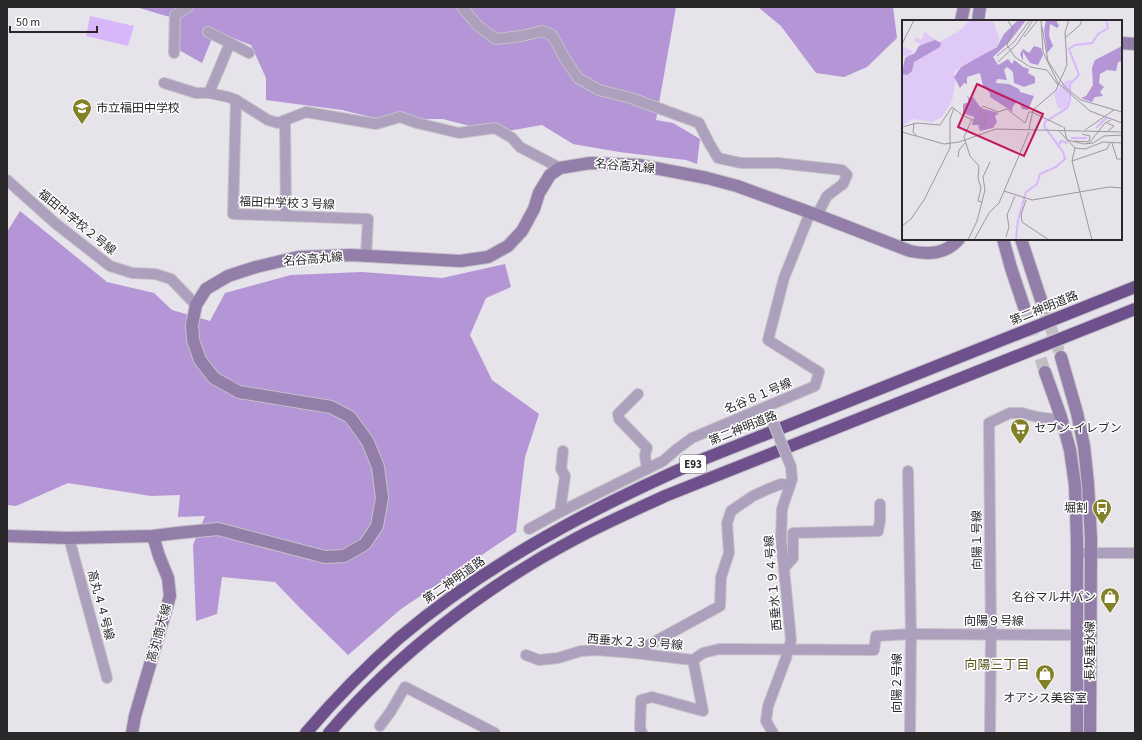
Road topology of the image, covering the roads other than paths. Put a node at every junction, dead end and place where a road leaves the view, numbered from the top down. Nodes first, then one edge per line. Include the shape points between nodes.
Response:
1 (188, 7) edge
2 (462, 7) edge
3 (964, 7) edge
4 (980, 7) edge
5 (961, 20) edge
6 (978, 20) edge
7 (208, 32) dead end
8 (230, 44) junction
9 (1122, 44) edge
10 (1135, 44) edge
11 (174, 53) dead end
12 (249, 54) dead end
13 (164, 83) dead end
14 (209, 93) junction
15 (236, 100) junction
16 (285, 120) junction
17 (560, 168) junction
18 (7, 180) edge
19 (814, 214) junction
20 (286, 216) junction
21 (959, 240) edge
22 (1003, 240) edge
23 (1020, 240) edge
24 (366, 256) junction
25 (1135, 287) edge
26 (196, 305) junction
27 (1043, 306) tunnel mouth
28 (1024, 307) tunnel mouth
29 (1135, 309) edge
30 (1061, 357) tunnel mouth
31 (1046, 372) tunnel mouth
32 (638, 394) dead end
33 (768, 410) junction
34 (1061, 417) junction
35 (563, 450) dead end
36 (647, 469) junction
37 (908, 471) dead end
38 (790, 485) junction
39 (880, 504) dead end
40 (560, 512) junction
41 (529, 529) dead end
42 (7, 536) edge
43 (153, 536) junction
44 (69, 538) junction
45 (1090, 552) junction
46 (1077, 553) junction
47 (1135, 553) edge
48 (784, 568) junction
49 (911, 634) junction
50 (991, 634) junction
51 (1077, 635) junction
52 (789, 650) junction
53 (634, 653) junction
54 (526, 655) dead end
55 (693, 660) junction
56 (107, 678) dead end
57 (380, 726) dead end
58 (132, 733) edge
59 (306, 733) edge
60 (329, 733) edge
61 (495, 733) edge
62 (642, 733) edge
63 (773, 733) edge
64 (910, 733) edge
65 (990, 733) edge
66 (1076, 733) edge
67 (1090, 733) edge

1 - 11 street via 175,15
2 - 19 street, 名谷８１号線 via 478,26 496,39 542,31 552,35 578,78 599,90 631,98 699,124 718,158 741,163 778,163 842,170 847,175 843,184 827,196
3 - 5 street
4 - 6 street
7 - 8 street
8 - 12 street
8 - 14 street
9 - 10 street
13 - 14 street via 196,93
14 - 15 street
15 - 16 street via 268,120 278,123
15 - 20 street, 福田中学校３号線 via 233,214
16 - 17 street via 306,112 376,124 400,117 459,133 495,128 512,138 520,147
16 - 20 street
17 - 19 street, 名谷高丸線 via 590,163 639,165 737,186
17 - 24 street, 名谷高丸線 via 550,175 539,193 522,231 508,246 488,257 460,261
18 - 26 street, 福田中学校２号線 via 55,223 110,266 132,273 155,274 171,279
19 - 21 street, 名谷高丸線 via 921,254 941,252
19 - 33 street, 名谷８１号線 via 784,278 768,340 819,372 815,386
20 - 24 street, 福田中学校３号線 via 368,219
22 - 28 street
23 - 27 street
24 - 26 street, 名谷高丸線 via 298,257 256,267 228,276 206,289
25 - 59 highway, 第二神明道路 / E93 via 699,461 657,479 564,526 476,581 399,638 357,677
26 - 43 street, 名谷高丸線 via 192,324 193,340 200,360 214,378 239,392 331,407 350,417 368,442 378,466 382,498 377,526 365,544 344,556 325,557 218,529
29 - 60 highway, E93 via 666,496 574,539 488,592 450,620 411,651
30 - 45 street, 長坂垂水線 via 1084,446
31 - 34 street, 長坂垂水線
32 - 36 street via 618,414 619,419 647,448 644,455
33 - 36 street, 名谷８１号線 via 692,438 664,460
33 - 38 street, 西垂水１９４号線, bridge via 791,467
34 - 46 street, 長坂垂水線 via 1070,450 1075,485
34 - 50 street, 向陽１号線 via 1052,419 1010,413 989,423
35 - 40 street via 561,469 565,476
36 - 40 street, 名谷８１号線
37 - 49 street, 向陽２号線
38 - 48 street, 西垂水１９４号線 via 782,509
38 - 53 street via 781,484 752,496 731,511 727,523 729,553 721,578 720,606
39 - 48 street via 878,531 793,533 793,558
40 - 41 street, 名谷８１号線
42 - 44 street
43 - 44 street
43 - 58 street, 高丸商大線 via 168,578 170,596
44 - 56 street, 高丸４４号線
45 - 46 street
45 - 47 street
45 - 67 street, 長坂垂水線
46 - 51 street, 長坂垂水線
48 - 52 street, 西垂水１９４号線 via 791,640
49 - 50 street, 向陽９号線
49 - 52 street, 向陽９号線 via 876,636 874,650
49 - 64 street, 向陽２号線
50 - 51 street, 向陽９号線
50 - 65 street, 向陽１号線
51 - 66 street, 長坂垂水線
52 - 55 street, 西垂水２３９号線 via 719,649 703,653
52 - 63 street, 西垂水１９４号線 via 768,706 766,721
53 - 54 street, 西垂水２３９号線 via 581,651 558,658 539,660
53 - 55 street, 西垂水２３９号線
55 - 62 street via 703,711 652,697 641,700
57 - 61 street via 405,687

